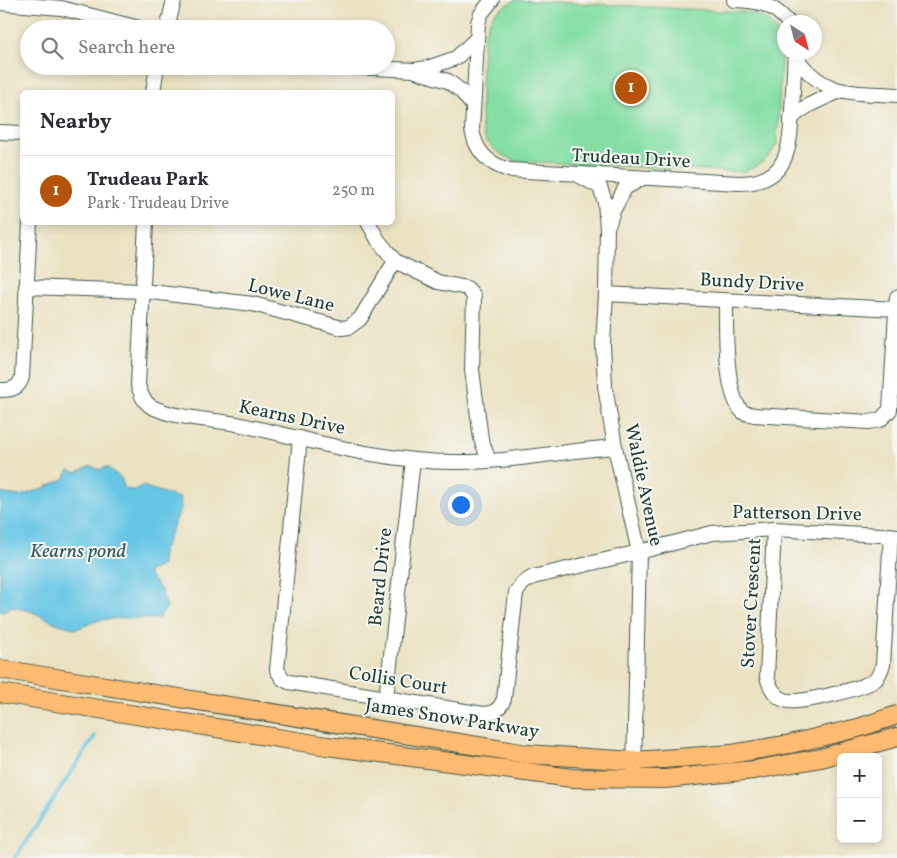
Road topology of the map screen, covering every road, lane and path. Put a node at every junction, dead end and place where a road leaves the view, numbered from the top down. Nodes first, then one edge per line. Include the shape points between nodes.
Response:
1 (174, 0) edge
2 (492, 0) edge
3 (734, 0) edge
4 (1, 2) edge
5 (781, 15) edge
6 (108, 20) edge
7 (169, 20) edge
8 (476, 39) junction
9 (795, 60) edge
10 (799, 60) edge
11 (395, 69) edge
12 (415, 70) junction
13 (156, 75) edge
14 (153, 90) edge
15 (840, 91) junction
16 (897, 95) edge
17 (473, 106) junction
18 (791, 119) junction
19 (0, 132) edge
20 (20, 133) edge
21 (578, 175) junction
22 (643, 178) junction
23 (30, 225) edge
24 (146, 225) edge
25 (370, 225) edge
26 (607, 228) junction
27 (395, 261) junction
28 (26, 287) junction
29 (143, 291) junction
30 (606, 294) junction
31 (726, 301) junction
32 (896, 303) edge
33 (0, 390) edge
34 (300, 438) junction
35 (615, 447) junction
36 (413, 460) junction
37 (489, 462) junction
38 (774, 529) junction
39 (894, 535) edge
40 (639, 552) junction
41 (0, 669) edge
42 (0, 693) edge
43 (386, 699) junction
44 (897, 715) edge
45 (897, 737) edge
46 (635, 761) junction
47 (634, 780) junction

1 - 7 street
2 - 8 street, Trudeau Drive via 481,14
3 - 5 street via 768,4
4 - 6 street via 61,8
8 - 12 street via 456,58
8 - 17 street, Trudeau Drive
9 - 18 street, Trudeau Drive
10 - 15 street, Trudeau Drive via 810,76
11 - 12 street
12 - 17 street via 448,81
13 - 14 street
15 - 16 street, Trudeau Drive
15 - 18 street, Trudeau Drive
17 - 21 street, Trudeau Drive via 474,140 490,162 514,171
18 - 22 street, Trudeau Drive via 786,157 774,172 758,182
19 - 20 street
21 - 22 street, Trudeau Drive
21 - 26 street, Waldie Avenue via 600,187
22 - 26 street, Waldie Avenue via 625,188
23 - 28 street
24 - 29 street, Kearns Drive
25 - 27 street
26 - 30 street, Waldie Avenue
27 - 29 street, Lowe Lane via 360,319 342,328 253,304
27 - 37 street via 438,282 467,288 474,296 472,370 481,438
28 - 29 street, Lowe Lane
28 - 33 street via 20,385
29 - 34 street, Kearns Drive via 138,385 142,398 150,406 174,414
30 - 31 street, Bundy Drive
30 - 35 street, Waldie Avenue via 605,386
31 - 32 street, Bundy Drive
31 - 32 street via 729,375 735,398 744,412 754,416 869,422 880,420 890,410
34 - 36 street, Kearns Drive
34 - 43 street, Collis Court via 277,670 289,682
35 - 37 street, Kearns Drive
35 - 40 street, Waldie Avenue
36 - 37 street, Kearns Drive
36 - 43 street, Beard Drive
38 - 39 street, Patterson Drive
38 - 39 street, Stover Crescent via 767,677 773,692 789,702 865,686 876,679 883,665
38 - 40 street, Patterson Drive via 712,533
40 - 43 street, Collis Court via 533,576 523,583 516,593 504,699 495,712 483,714
40 - 46 street, Waldie Avenue
41 - 46 main road, James Snow Parkway via 528,754
42 - 47 main road via 336,748 572,778
44 - 46 main road, James Snow Parkway via 781,746 732,754
45 - 47 main road via 821,758 754,770
46 - 47 street, Waldie Avenue

